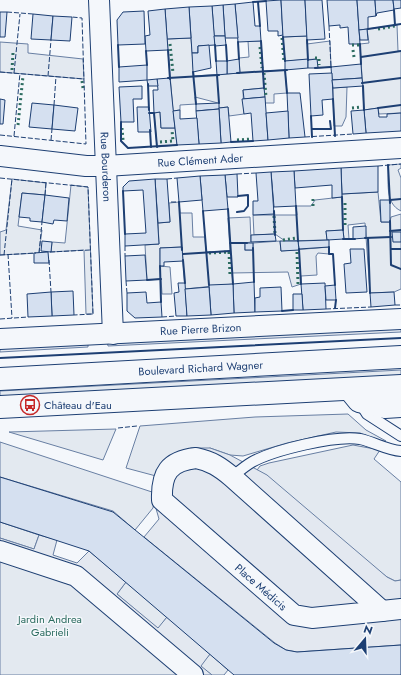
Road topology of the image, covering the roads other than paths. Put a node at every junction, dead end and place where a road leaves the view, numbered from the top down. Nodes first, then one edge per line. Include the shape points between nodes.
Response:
1 (99, 0) edge
2 (401, 148) edge
3 (0, 156) edge
4 (105, 166) junction
5 (401, 319) edge
6 (114, 334) junction
7 (0, 339) edge
8 (401, 357) edge
9 (0, 379) edge
10 (401, 386) edge
11 (355, 396) junction
12 (401, 406) edge
13 (0, 407) edge
14 (401, 436) edge
15 (401, 451) edge
16 (232, 477) junction
17 (0, 551) edge
18 (401, 609) edge
19 (382, 611) junction
20 (193, 675) edge

1 - 4 street, Rue Bourderon
2 - 4 street, Rue Clément Ader
3 - 4 street, Rue Clément Ader
4 - 6 street, Rue Bourderon
5 - 6 street, Rue Pierre Brizon
6 - 7 street, Rue Pierre Brizon
8 - 9 main road, Boulevard Richard Wagner
10 - 11 main road
11 - 12 main road via 385,407
11 - 13 main road
11 - 14 lane via 367,414
15 - 16 lane via 348,438 273,453 251,462
16 - 19 street, Place Médicis
16 - 19 street, Place Médicis via 208,460 186,459 170,467 165,474 162,482 162,500 294,615 312,618
17 - 20 street via 76,576
18 - 19 street

